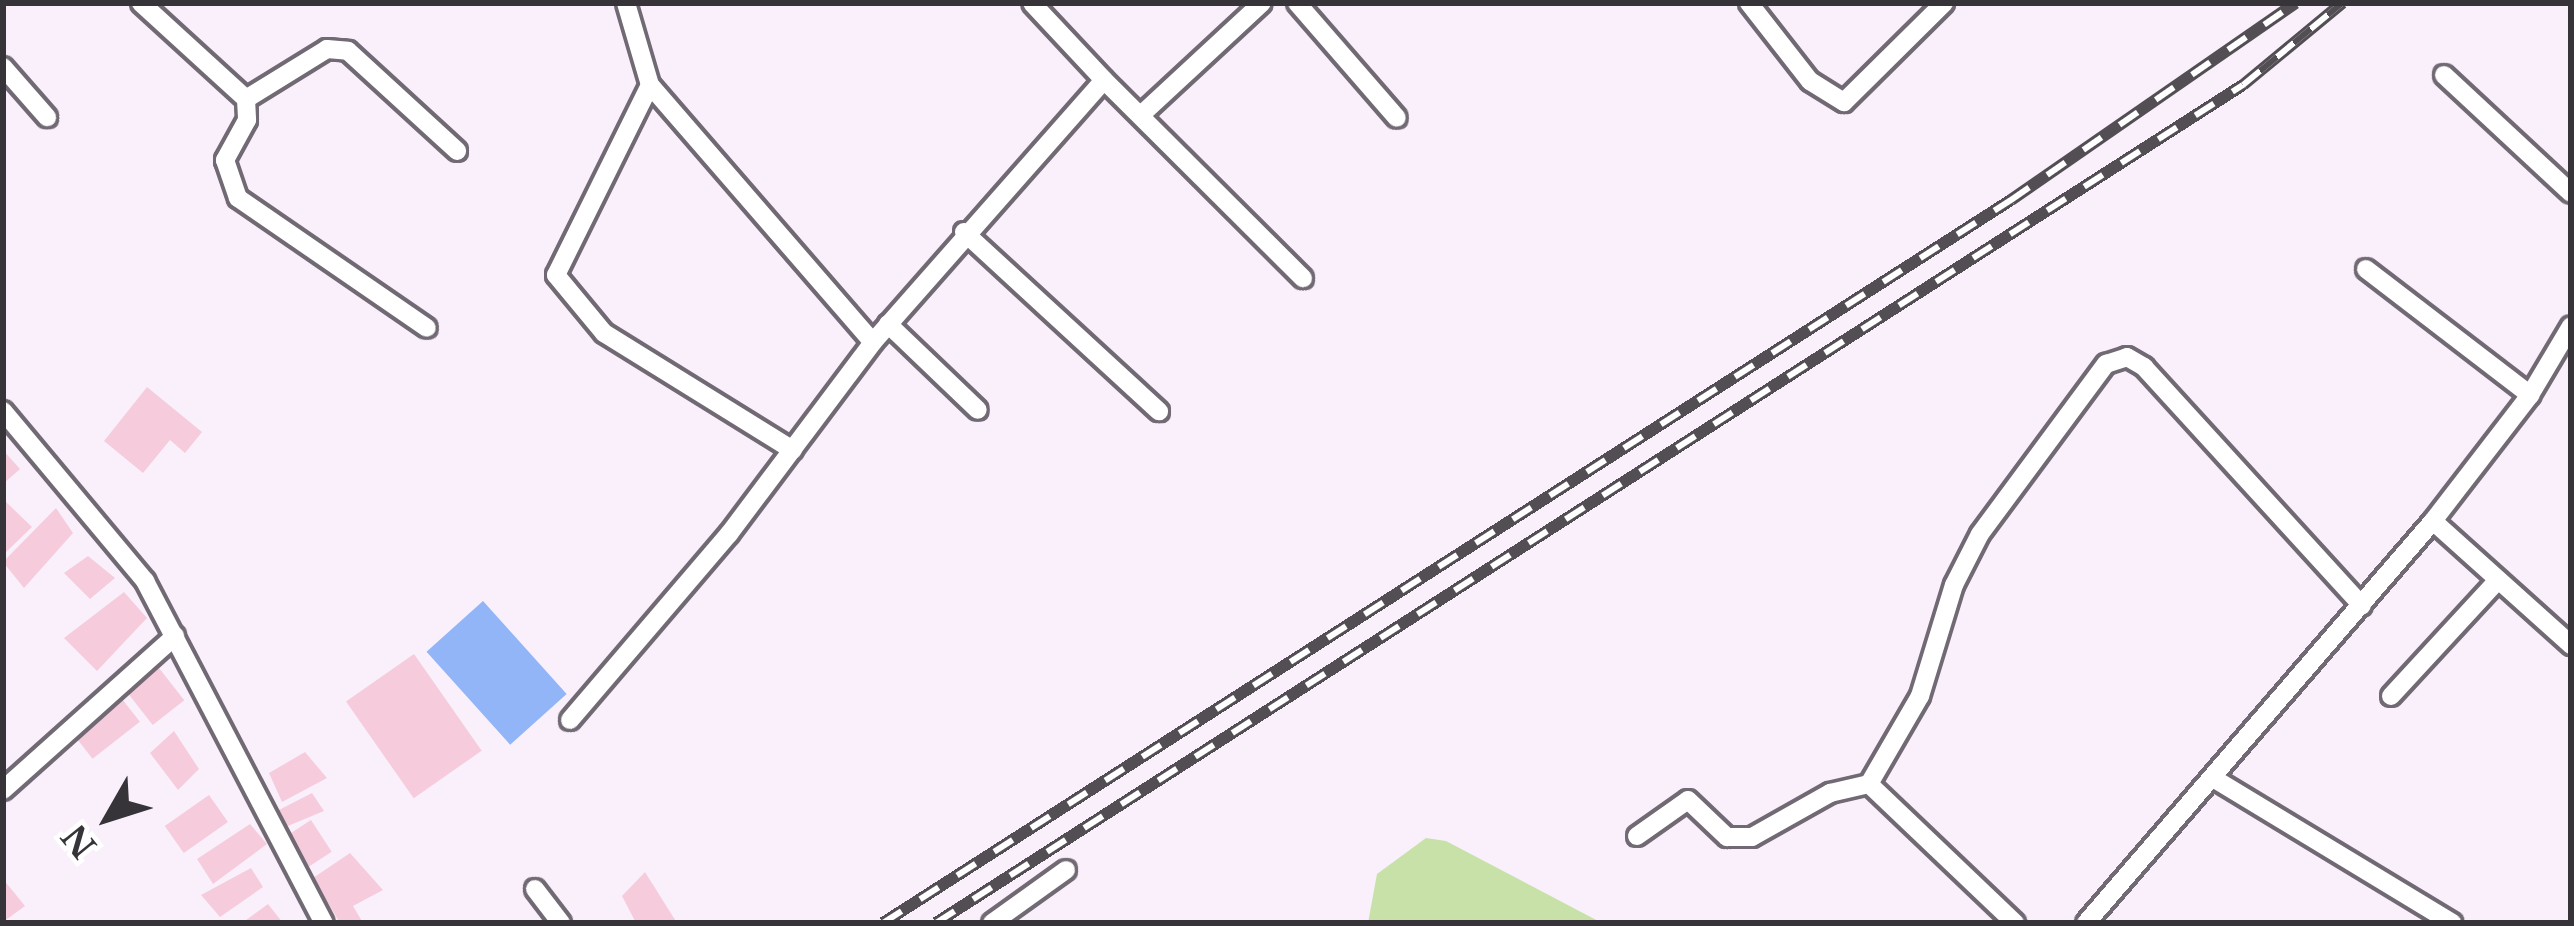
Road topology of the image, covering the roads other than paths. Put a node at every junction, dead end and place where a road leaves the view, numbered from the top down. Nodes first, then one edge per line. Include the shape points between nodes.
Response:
1 (141, 3) edge
2 (626, 3) edge
3 (1032, 3) edge
4 (1262, 3) edge
5 (1297, 3) edge
6 (1749, 3) edge
7 (1944, 3) edge
8 (3, 67) edge
9 (2444, 75) dead end
10 (1104, 80) junction
11 (650, 85) junction
12 (246, 99) junction
13 (1142, 114) junction
14 (47, 116) dead end
15 (1397, 118) dead end
16 (457, 151) dead end
17 (2571, 193) edge
18 (964, 232) junction
19 (2366, 269) dead end
20 (1303, 278) dead end
21 (888, 325) junction
22 (2571, 326) edge
23 (427, 328) dead end
24 (873, 342) junction
25 (2530, 395) junction
26 (978, 410) dead end
27 (3, 411) edge
28 (1159, 411) dead end
29 (793, 450) junction
30 (2433, 521) junction
31 (2498, 580) junction
32 (2362, 606) junction
33 (175, 636) junction
34 (2571, 645) edge
35 (2392, 696) dead end
36 (570, 720) dead end
37 (2213, 778) junction
38 (6, 782) edge
39 (1869, 784) junction
40 (1637, 836) dead end
41 (1066, 870) dead end
42 (535, 889) dead end
43 (324, 923) edge
44 (561, 923) edge
45 (992, 923) edge
46 (2015, 923) edge
47 (2086, 923) edge
48 (2452, 923) edge

1 - 12 street
2 - 11 street
3 - 10 street
4 - 13 street
5 - 15 street
6 - 7 street via 1829,100 1857,94
8 - 14 street
9 - 17 street
10 - 13 street
10 - 18 street
11 - 24 street
11 - 29 street via 556,275 604,333
12 - 16 street via 307,59 348,51
12 - 23 street via 248,120 225,160 238,198
13 - 20 street
18 - 21 street
18 - 28 street
19 - 25 street
21 - 24 street
21 - 26 street
22 - 25 street
24 - 29 street
25 - 30 street
27 - 33 street via 145,581
29 - 36 street
30 - 31 street
30 - 32 street
31 - 34 street
31 - 35 street
32 - 37 street
32 - 39 street via 2144,367 2127,357 2106,364 1980,534 1954,585 1920,696
33 - 38 street
33 - 43 street
37 - 47 street
37 - 48 street
39 - 40 street via 1842,788 1752,837 1727,837 1688,800
39 - 46 street
41 - 45 street
42 - 44 street

